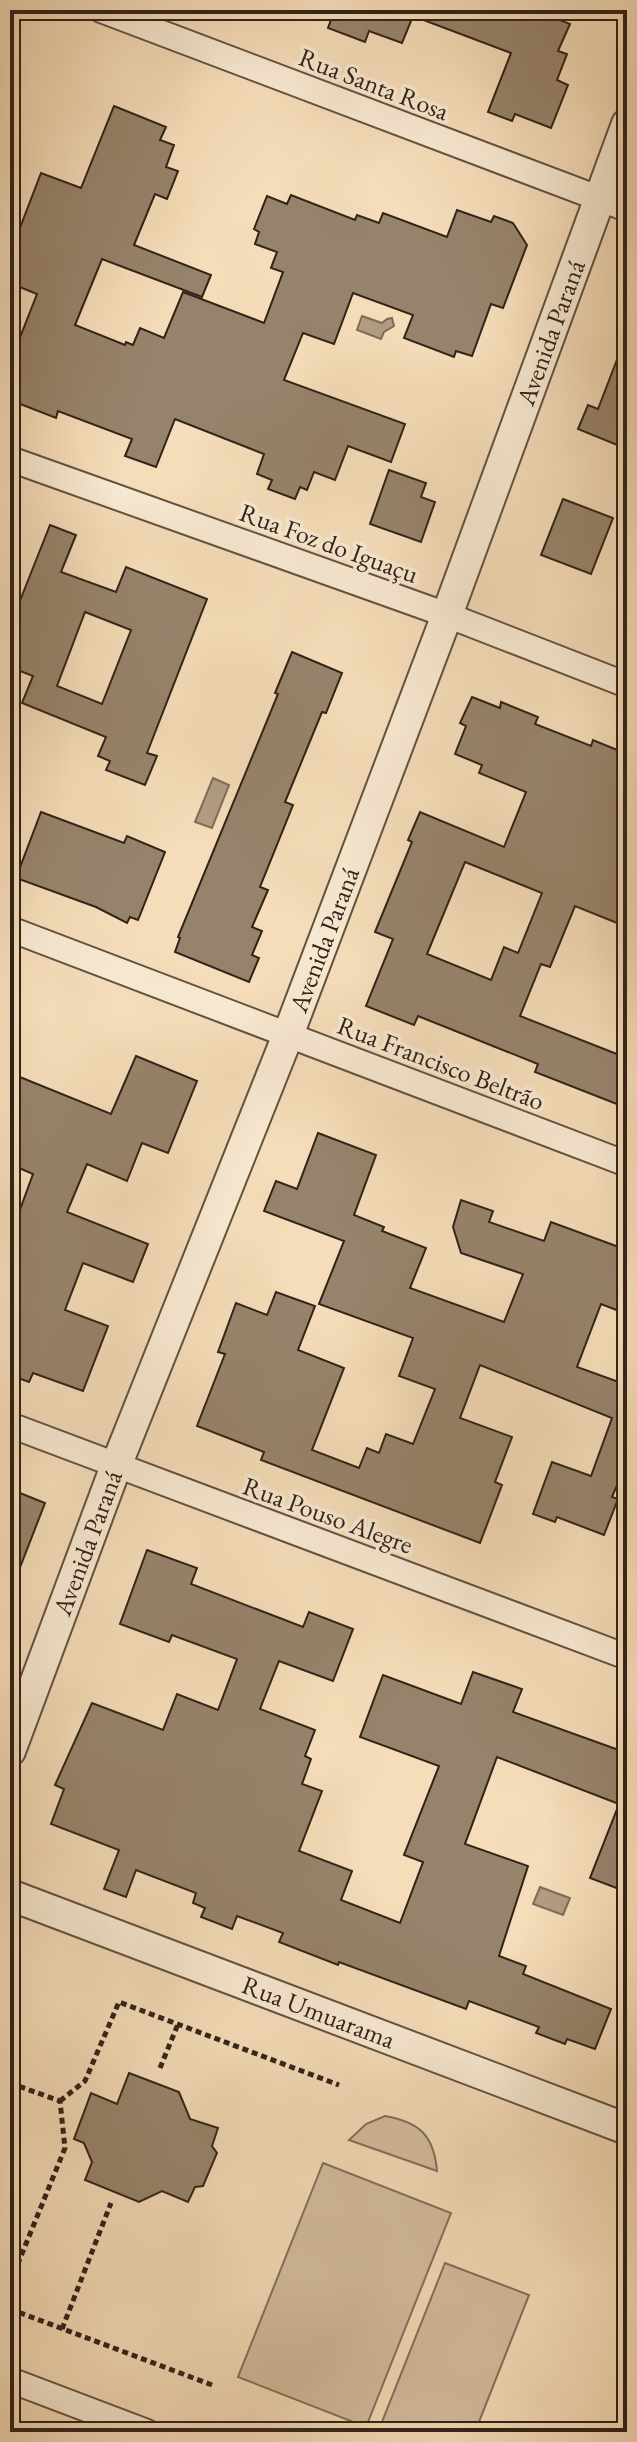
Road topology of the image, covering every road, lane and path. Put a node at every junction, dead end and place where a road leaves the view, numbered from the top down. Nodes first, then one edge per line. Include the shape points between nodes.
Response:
1 (101, 10) edge
2 (627, 124) edge
3 (599, 199) junction
4 (627, 209) edge
5 (10, 459) edge
6 (447, 615) junction
7 (627, 685) edge
8 (10, 929) edge
9 (288, 1035) junction
10 (627, 1164) edge
11 (10, 1425) edge
12 (116, 1466) junction
13 (627, 1657) edge
14 (10, 1751) edge
15 (10, 1895) edge
16 (178, 2024) junction
17 (160, 2068) dead end
18 (10, 2083) edge
19 (339, 2085) dead end
20 (60, 2101) junction
21 (627, 2129) edge
22 (111, 2203) dead end
23 (10, 2283) edge
24 (10, 2309) edge
25 (62, 2329) junction
26 (10, 2380) edge
27 (212, 2385) dead end
28 (147, 2432) edge

1 - 3 street, Rua Santa Rosa
2 - 3 street, Avenida Paraná
3 - 4 street, Rua Santa Rosa
3 - 6 street, Avenida Paraná
5 - 6 street, Rua Foz do Iguaçu
6 - 7 street, Rua Foz do Iguaçu
6 - 9 street, Avenida Paraná
8 - 9 street, Rua Francisco Beltrão
9 - 10 street, Rua Francisco Beltrão
9 - 12 street, Avenida Paraná
11 - 12 street, Rua Pouso Alegre
12 - 13 street, Rua Pouso Alegre
12 - 14 street, Avenida Paraná
15 - 21 street, Rua Umuarama
16 - 17 path
16 - 19 path
16 - 20 path via 119,2002 85,2081
18 - 20 path
20 - 23 path via 65,2148
22 - 25 path
24 - 25 path
25 - 27 path
26 - 28 street

